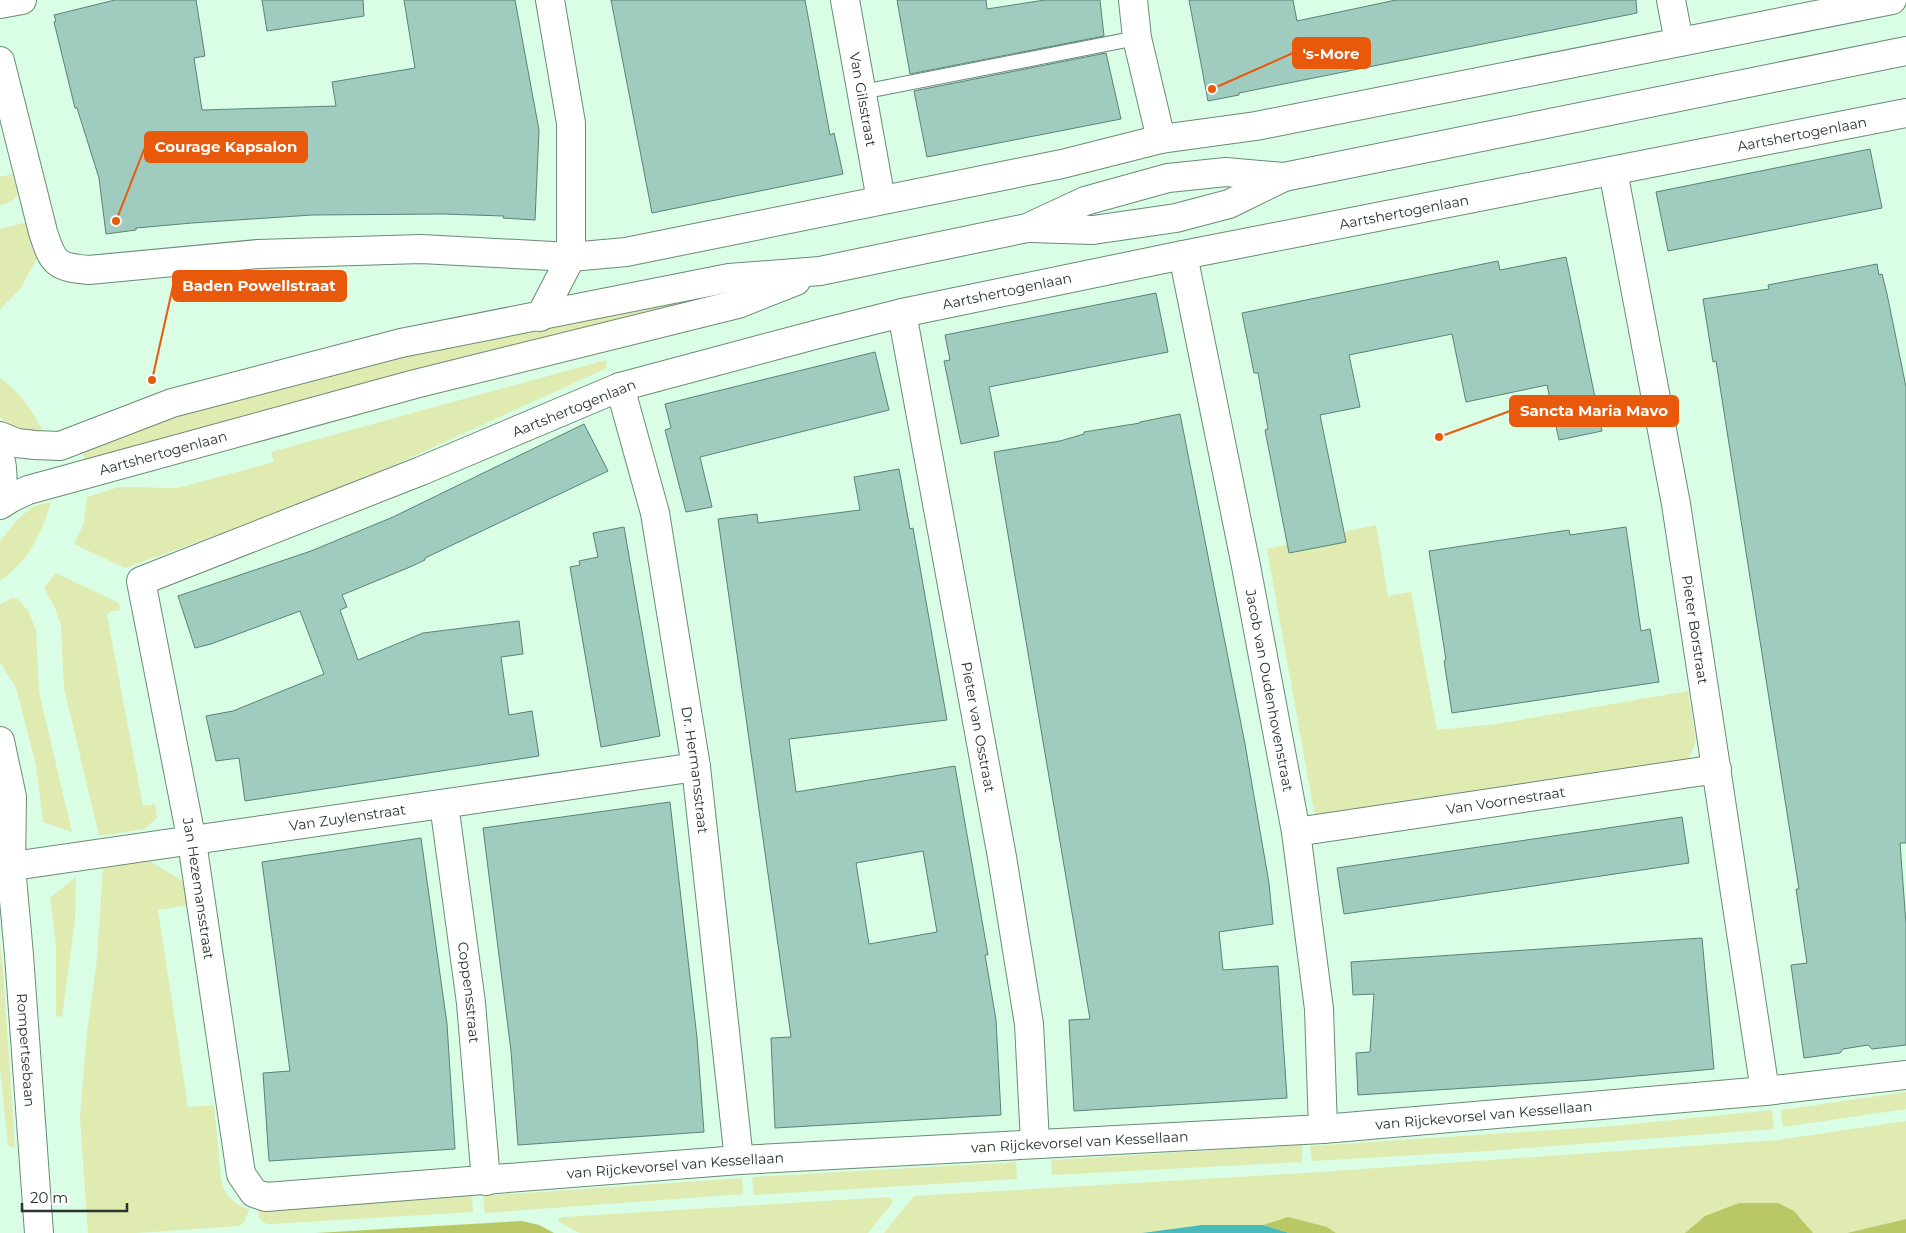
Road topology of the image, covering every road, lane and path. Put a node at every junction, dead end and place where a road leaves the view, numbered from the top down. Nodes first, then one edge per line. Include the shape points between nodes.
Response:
1 (22, 0) edge
2 (550, 0) edge
3 (845, 0) edge
4 (1133, 0) edge
5 (1671, 0) edge
6 (1892, 0) edge
7 (0, 4) edge
8 (1137, 38) junction
9 (1679, 42) junction
10 (1906, 51) edge
11 (0, 61) edge
12 (862, 92) junction
13 (1905, 120) edge
14 (1161, 139) junction
15 (1613, 171) junction
16 (1284, 177) junction
17 (881, 200) junction
18 (1027, 228) junction
19 (1183, 255) junction
20 (571, 256) junction
21 (820, 271) junction
22 (902, 313) junction
23 (540, 317) junction
24 (620, 387) junction
25 (0, 436) edge
26 (0, 456) edge
27 (0, 495) edge
28 (0, 505) edge
29 (141, 581) joint
30 (0, 741) edge
31 (696, 767) junction
32 (1717, 769) junction
33 (444, 804) junction
34 (1296, 832) junction
35 (0, 836) edge
36 (192, 842) junction
37 (5, 868) edge
38 (1906, 1075) edge
39 (1764, 1091) junction
40 (1323, 1129) junction
41 (1035, 1143) junction
42 (738, 1160) junction
43 (486, 1181) junction
44 (254, 1194) joint
45 (39, 1233) edge

1 - 7 street
2 - 20 street via 571,123
3 - 12 street, Van Gilsstraat
4 - 8 street
5 - 9 street
6 - 9 street
8 - 12 lane
8 - 14 street
9 - 14 street via 1256,126
10 - 16 street, Aartshertogenlaan
11 - 20 street via 49,250 60,265 89,270 258,254 421,249
12 - 17 street, Van Gilsstraat
13 - 15 street, Aartshertogenlaan
14 - 17 street via 1062,164
15 - 19 street, Aartshertogenlaan
15 - 32 street, Pieter Borstraat via 1676,504
16 - 18 street, Aartshertogenlaan via 1229,204 1176,218 1093,230
16 - 18 street, Aartshertogenlaan via 1226,172 1168,178 1084,201
17 - 20 street via 626,252
18 - 21 street, Aartshertogenlaan
19 - 22 street, Aartshertogenlaan
19 - 34 street, Jacob van Oudenhovenstraat
20 - 23 street
21 - 23 street, Aartshertogenlaan via 729,278
21 - 28 street, Aartshertogenlaan via 738,304 396,389 28,490
22 - 24 street, Aartshertogenlaan
22 - 41 street, Pieter van Osstraat via 1001,848 1028,1014
23 - 25 street, Aartshertogenlaan via 401,343 172,403 60,446 35,445
24 - 29 street, Aartshertogenlaan via 421,471
24 - 31 street, Dr. Hermansstraat via 654,513
26 - 27 street via 3,469
29 - 36 street, Jan Hezemansstraat
30 - 37 street, Rompertsebaan via 12,797
31 - 33 street, Van Zuylenstraat
31 - 42 street, Dr. Hermansstraat
32 - 34 street, Van Voornestraat
32 - 39 street, Pieter Borstraat
33 - 36 street, Van Zuylenstraat
33 - 43 street, Coppensstraat via 471,1003
34 - 40 street, Jacob van Oudenhovenstraat via 1319,1009
35 - 37 street, Rompertsebaan
36 - 37 street, Van Zuylenstraat
36 - 44 street, Jan Hezemansstraat via 241,1174
37 - 45 street, Rompertsebaan via 19,955
38 - 39 street, van Rijckevorsel van Kessellaan
39 - 40 street, van Rijckevorsel van Kessellaan
40 - 41 street, van Rijckevorsel van Kessellaan
41 - 42 street, van Rijckevorsel van Kessellaan
42 - 43 street, van Rijckevorsel van Kessellaan
43 - 44 street, van Rijckevorsel van Kessellaan via 266,1197

